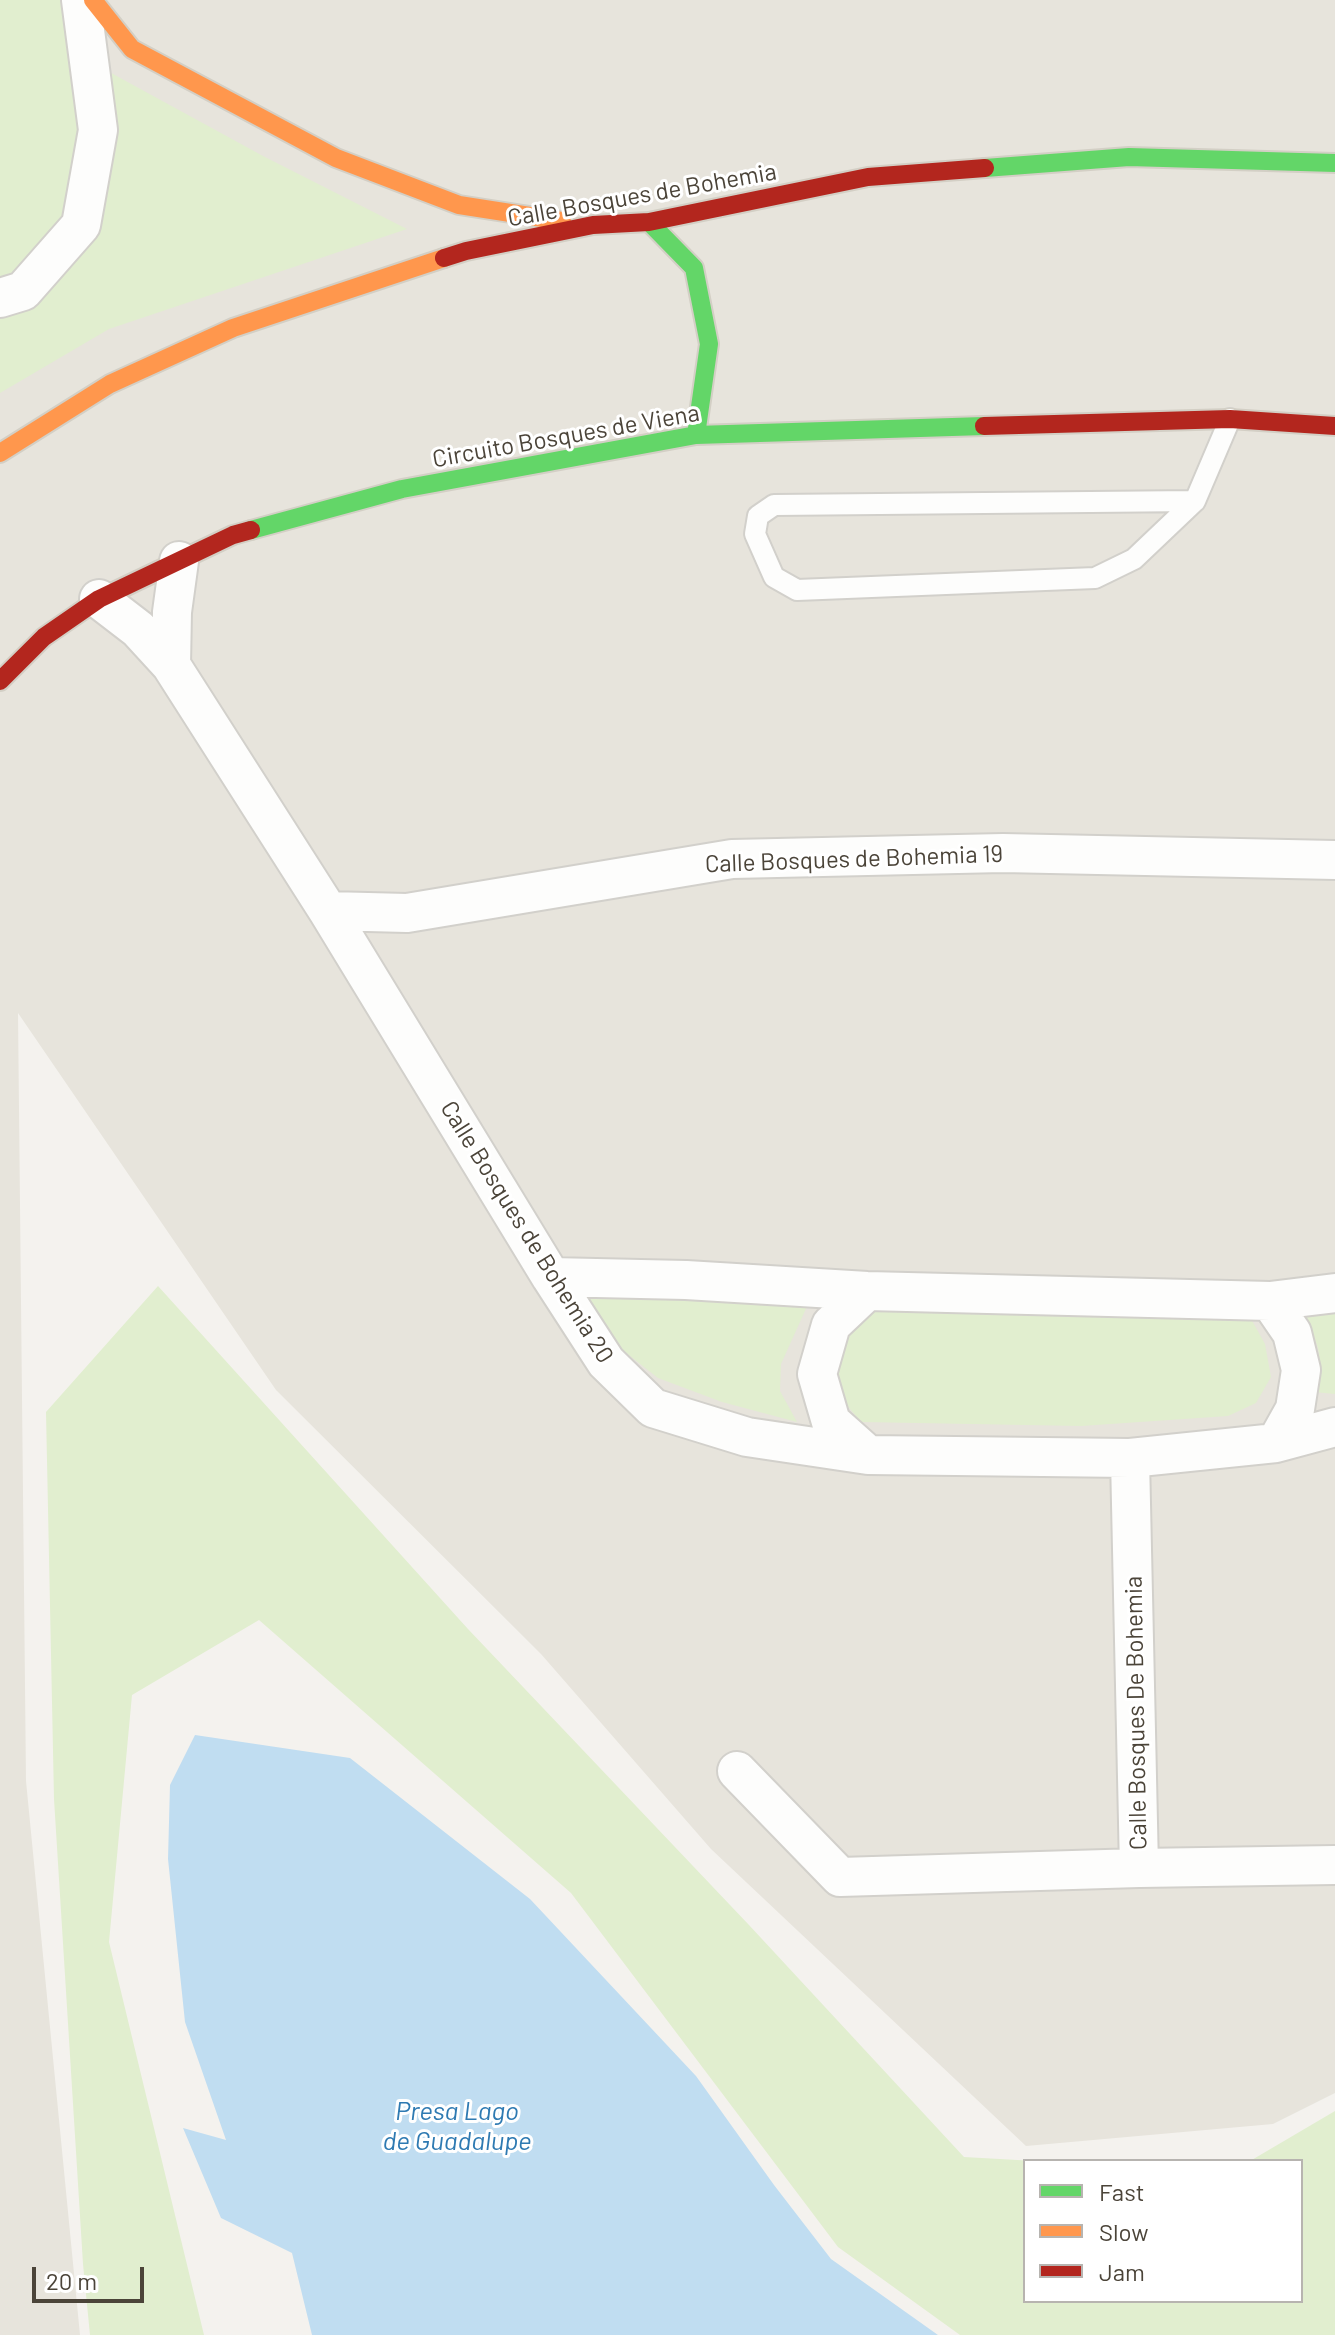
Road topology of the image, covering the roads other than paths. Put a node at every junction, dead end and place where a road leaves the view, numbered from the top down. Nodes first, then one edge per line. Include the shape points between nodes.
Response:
1 (81, 0) edge
2 (93, 0) edge
3 (1335, 163) edge
4 (649, 222) junction
5 (593, 225) junction
6 (0, 298) edge
7 (1230, 419) junction
8 (1335, 426) edge
9 (696, 435) junction
10 (0, 453) edge
11 (1195, 501) junction
12 (179, 561) junction
13 (99, 599) junction
14 (171, 665) junction
15 (0, 681) edge
16 (1335, 860) edge
17 (328, 911) junction
18 (551, 1277) junction
19 (867, 1291) junction
20 (1335, 1293) edge
21 (1270, 1301) junction
22 (1335, 1427) edge
23 (1276, 1443) junction
24 (868, 1455) junction
25 (1130, 1458) junction
26 (737, 1771) dead end
27 (1335, 1865) edge
28 (1139, 1868) junction

1 - 6 street via 98,130 81,225 23,291
2 - 5 main road via 132,49 336,158 459,205
3 - 4 main road, Calle Bosques de Bohemia via 1129,157 868,177
4 - 5 main road, Calle Bosques de Bohemia
4 - 9 main road via 694,268 709,344
5 - 10 main road, Calle Bosques de Bohemia via 466,251 233,328 110,384
7 - 8 main road, Circuito Bosques de Viena
7 - 9 main road, Circuito Bosques de Viena
7 - 11 lane
9 - 12 main road, Circuito Bosques de Viena via 402,489 233,535
11 - 11 lane via 1134,559 1095,578 797,590 774,577 755,534 758,516 774,505
12 - 13 main road, Circuito Bosques de Viena
12 - 14 street
13 - 14 street, Calle Bosques de Bohemia 20 via 138,629
13 - 15 main road, Circuito Bosques de Viena via 44,637
14 - 17 street, Calle Bosques de Bohemia 20
16 - 17 street, Calle Bosques de Bohemia 19 via 1003,853 732,859 407,913
17 - 18 street, Calle Bosques de Bohemia 20
18 - 19 street
18 - 24 street, Calle Bosques de Bohemia 20 via 606,1362 653,1408 747,1437
19 - 21 street
19 - 24 street via 831,1325 817,1374 831,1422
20 - 21 street
21 - 23 street via 1292,1333 1301,1370 1295,1409
22 - 23 street, Calle Bosques de Bohemia 20
23 - 25 street, Calle Bosques de Bohemia 20
24 - 25 street, Calle Bosques de Bohemia 20
25 - 28 street, Calle Bosques De Bohemia
26 - 28 street via 840,1877
27 - 28 street, Calle Bosques De Bohemia

